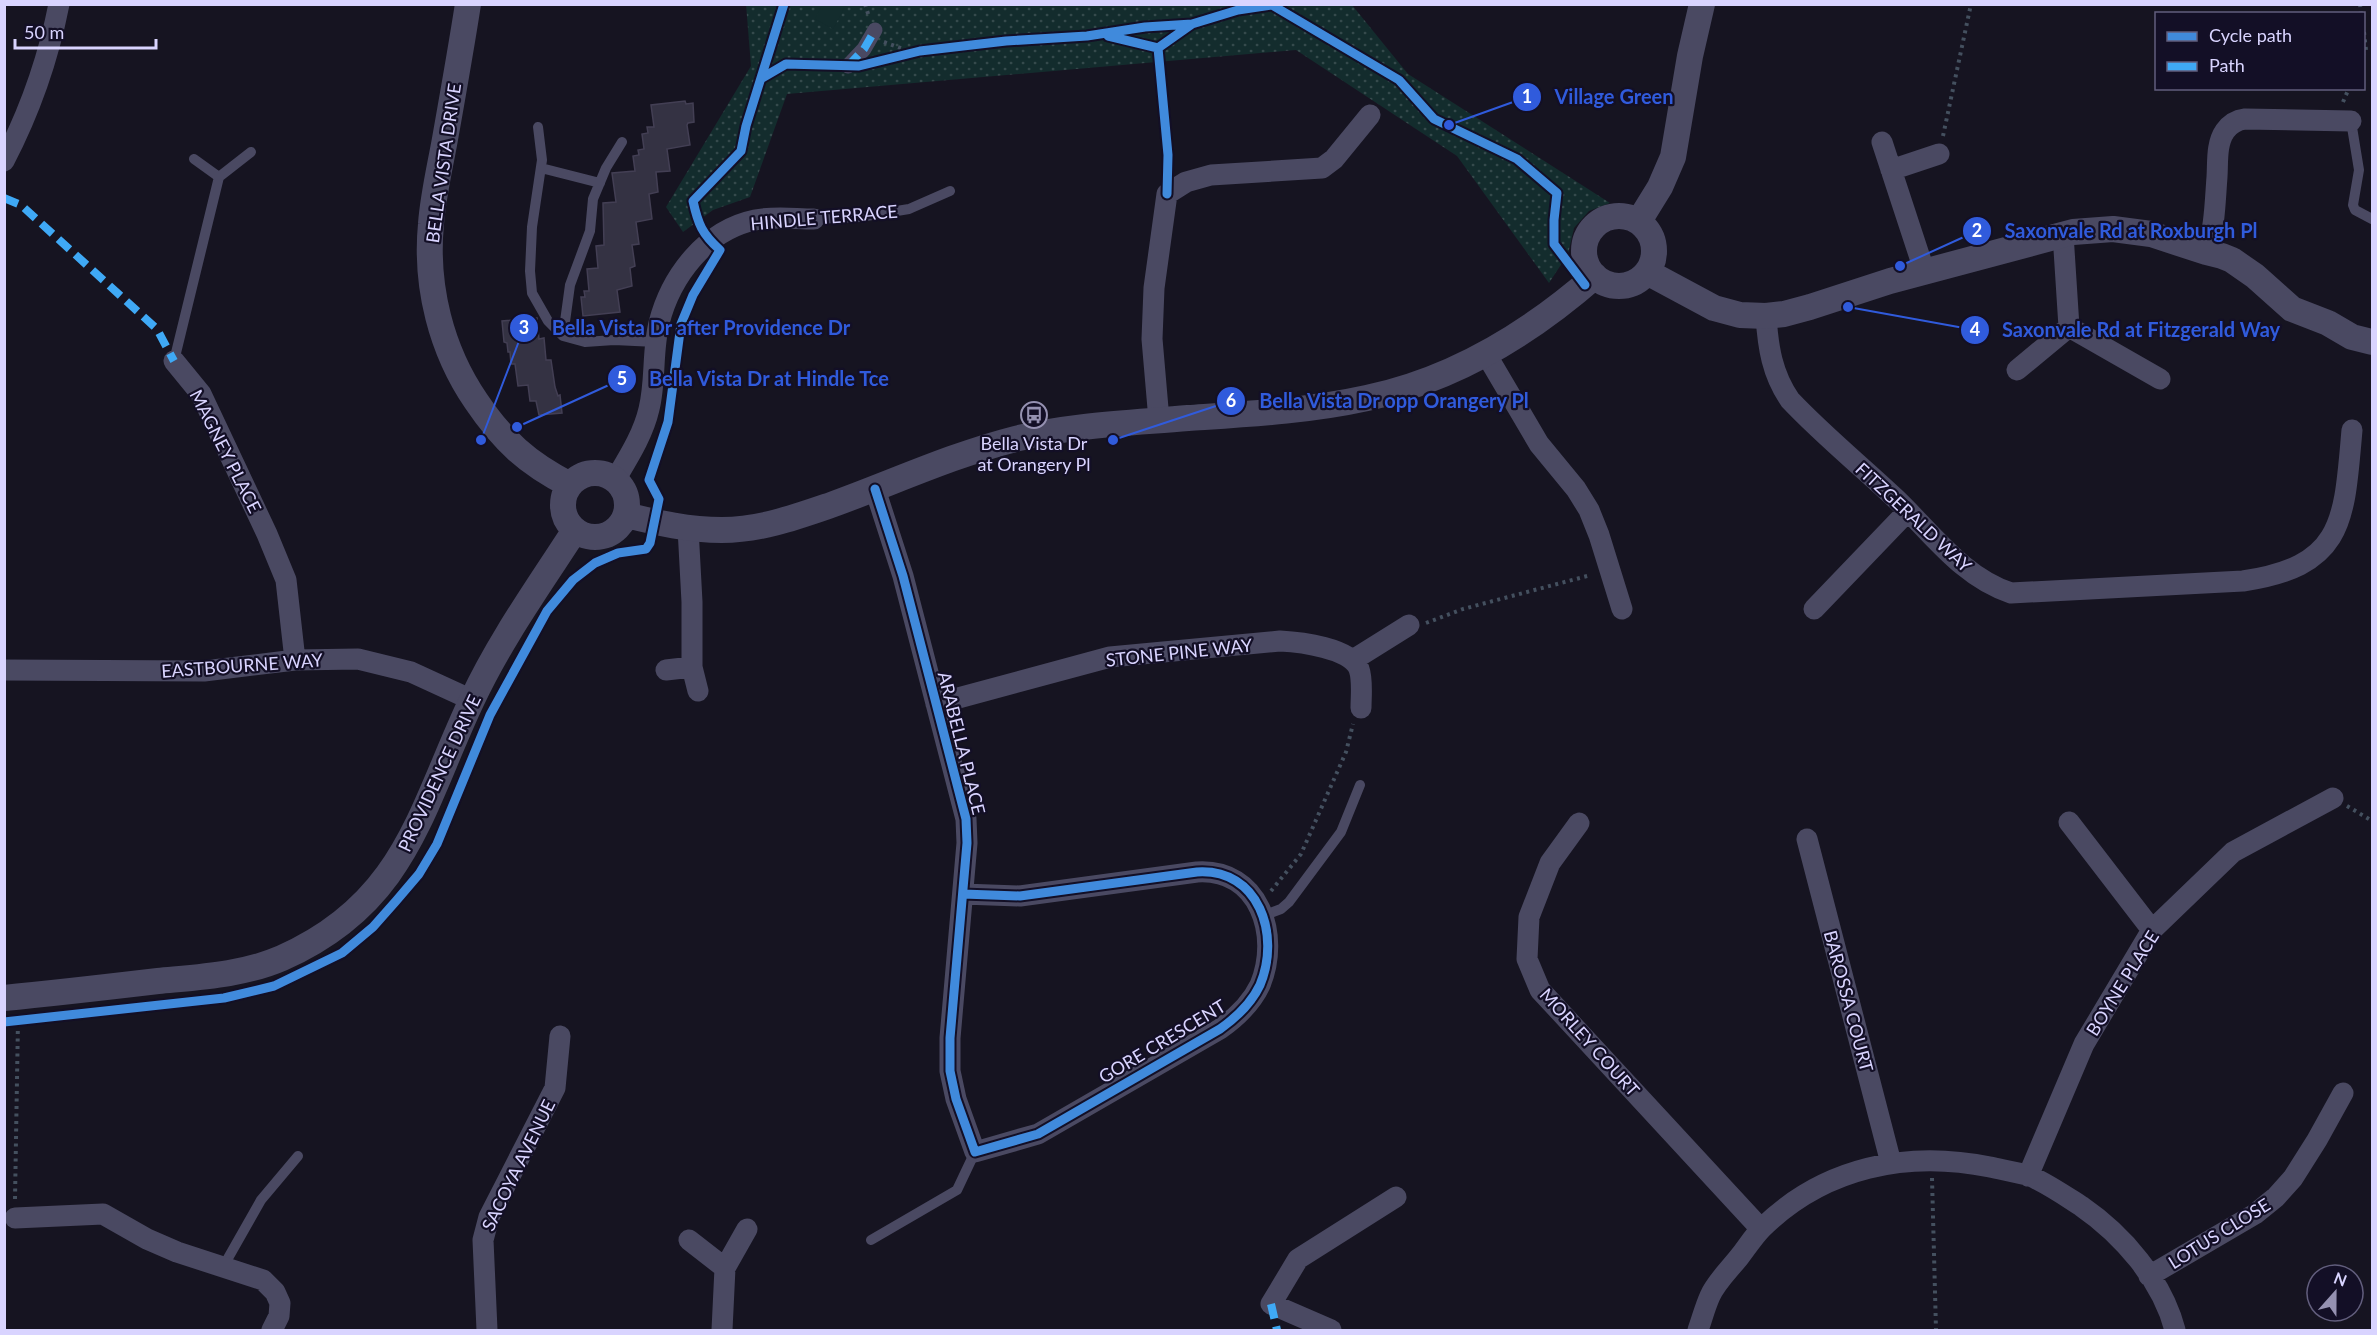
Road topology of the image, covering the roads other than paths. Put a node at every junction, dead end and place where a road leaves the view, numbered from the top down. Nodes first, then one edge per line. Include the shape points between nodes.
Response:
1 (59, 4) edge
2 (468, 4) edge
3 (1702, 4) edge
4 (875, 30) dead end
5 (848, 66) dead end
6 (1370, 115) dead end
7 (2351, 121) joint
8 (538, 126) dead end
9 (622, 142) dead end
10 (1882, 142) dead end
11 (251, 152) dead end
12 (1939, 154) road end
13 (194, 159) dead end
14 (4, 161) edge
15 (541, 168) junction
16 (1891, 170) junction
17 (219, 177) junction
18 (600, 183) junction
19 (950, 191) dead end
20 (814, 219) joint
21 (2373, 219) edge
22 (1639, 221) junction
23 (2063, 234) junction
24 (2206, 252) junction
25 (1647, 272) junction
26 (1925, 273) junction
27 (1595, 276) junction
28 (1766, 316) junction
29 (2069, 327) junction
30 (563, 336) junction
31 (656, 342) junction
32 (2373, 342) edge
33 (1486, 354) junction
34 (2373, 354) edge
35 (174, 361) joint
36 (2017, 370) dead end
37 (2160, 378) dead end
38 (1159, 420) junction
39 (2352, 430) dead end
40 (615, 480) junction
41 (570, 485) junction
42 (875, 489) junction
43 (1908, 511) junction
44 (626, 515) junction
45 (688, 528) junction
46 (575, 530) junction
47 (1622, 609) dead end
48 (1814, 609) dead end
49 (1409, 625) road end
50 (294, 660) junction
51 (1353, 660) junction
52 (692, 667) junction
53 (4, 670) edge
54 (666, 670) dead end
55 (698, 691) dead end
56 (472, 700) junction
57 (936, 704) junction
58 (1361, 708) road end
59 (1360, 785) dead end
60 (2333, 798) road end
61 (2069, 822) dead end
62 (1579, 823) dead end
63 (1807, 839) dead end
64 (963, 894) junction
65 (1260, 911) junction
66 (2152, 930) junction
67 (4, 998) edge
68 (560, 1036) dead end
69 (2343, 1094) dead end
70 (975, 1152) junction
71 (298, 1156) dead end
72 (1891, 1162) junction
73 (2028, 1176) junction
74 (1396, 1197) dead end
75 (15, 1218) road end
76 (1761, 1228) junction
77 (747, 1229) dead end
78 (689, 1240) dead end
79 (871, 1240) dead end
80 (223, 1267) junction
81 (724, 1268) junction
82 (2149, 1276) junction
83 (272, 1330) edge
84 (487, 1330) edge
85 (722, 1330) edge
86 (1331, 1330) edge
87 (1698, 1330) edge
88 (2175, 1330) edge

1 - 14 street via 52,43 27,118
2 - 41 street, BELLA VISTA DRIVE via 431,223 430,266 437,313 453,360 482,409 528,461
3 - 22 street via 1672,157 1660,188
4 - 5 street
6 - 38 street via 1322,168 1211,175 1186,182 1167,194 1152,339
7 - 21 lane via 2359,170 2353,205
7 - 24 street via 2245,119 2230,125 2219,147 2212,231
8 - 15 lane
9 - 18 lane
10 - 16 street
11 - 17 lane
12 - 16 street
13 - 17 lane
15 - 18 lane
15 - 30 lane via 532,227 532,293 548,321
16 - 26 street
17 - 35 lane, MAGNEY PLACE
18 - 30 lane via 590,231 570,285
19 - 20 lane, HINDLE TERRACE via 909,209
20 - 31 street, HINDLE TERRACE via 755,220 735,226 710,241 693,256 678,278 662,314
22 - 25 street via 1654,243 1654,258
22 - 27 street via 1613,216 1590,230 1584,255
23 - 24 street via 2132,231 2168,238
23 - 26 street
23 - 29 street
24 - 32 street via 2232,260 2292,309
24 - 34 street via 2293,323 2349,349
25 - 27 street via 1637,281 1621,286 1609,285
25 - 28 street via 1714,308
26 - 28 street
27 - 33 street via 1549,315
28 - 43 street, FITZGERALD WAY via 1771,361 1790,400
29 - 36 street
29 - 37 street
30 - 31 lane via 585,342
31 - 40 street, HINDLE TERRACE via 647,415
33 - 38 street via 1438,376 1367,398 1308,408
33 - 47 street via 1539,444 1589,510
35 - 50 street, MAGNEY PLACE via 201,394 286,580
38 - 42 street via 1075,428 1015,439
39 - 43 street, FITZGERALD WAY via 2344,500 2330,539 2311,560 2272,577 2012,592 1978,577
40 - 41 street via 595,472
40 - 44 street via 625,492
41 - 46 street via 563,498 563,512
42 - 45 street via 770,525 722,530
42 - 57 street, ARABELLA PLACE via 903,576
43 - 48 street
44 - 45 street
44 - 46 street via 614,531 601,537
45 - 52 street
46 - 56 street, PROVIDENCE DRIVE via 519,614
49 - 51 street
50 - 53 street, EASTBOURNE WAY via 204,671
50 - 56 street, EASTBOURNE WAY via 358,659 411,672
51 - 57 street, STONE PINE WAY via 1318,647 1280,641 1136,654 1099,660
51 - 58 street via 1359,669
52 - 54 street
52 - 55 street
56 - 67 street, PROVIDENCE DRIVE via 425,812 398,863 367,902 332,930 281,958 232,973
57 - 64 street, ARABELLA PLACE via 966,819
59 - 65 lane via 1341,832 1289,902 1281,909
60 - 66 street, BOYNE PLACE via 2233,852
61 - 66 street
62 - 76 street, MORLEY COURT via 1550,863 1529,917 1527,959 1540,990
63 - 72 street, BAROSSA COURT
64 - 65 street via 1020,896 1208,871 1243,885 1252,893
64 - 70 street, ARABELLA PLACE via 950,1071
65 - 70 street, GORE CRESCENT via 1265,932 1263,972 1254,997 1233,1019 1038,1134
66 - 73 street, BOYNE PLACE via 2084,1044
68 - 84 street, SACOYA AVENUE via 555,1088 489,1217 483,1240
69 - 82 street, LOTUS CLOSE via 2293,1178 2276,1197 2255,1214
70 - 79 lane via 957,1190
71 - 80 lane via 261,1200
72 - 73 street via 1963,1162
72 - 76 street via 1827,1183
73 - 82 street via 2054,1188 2101,1220
74 - 86 street via 1298,1259 1271,1304
75 - 80 street via 103,1214 147,1239
76 - 87 street via 1711,1294
77 - 81 street
78 - 81 street
80 - 83 street via 263,1280 275,1292 280,1303 279,1316
81 - 85 street
82 - 88 street

